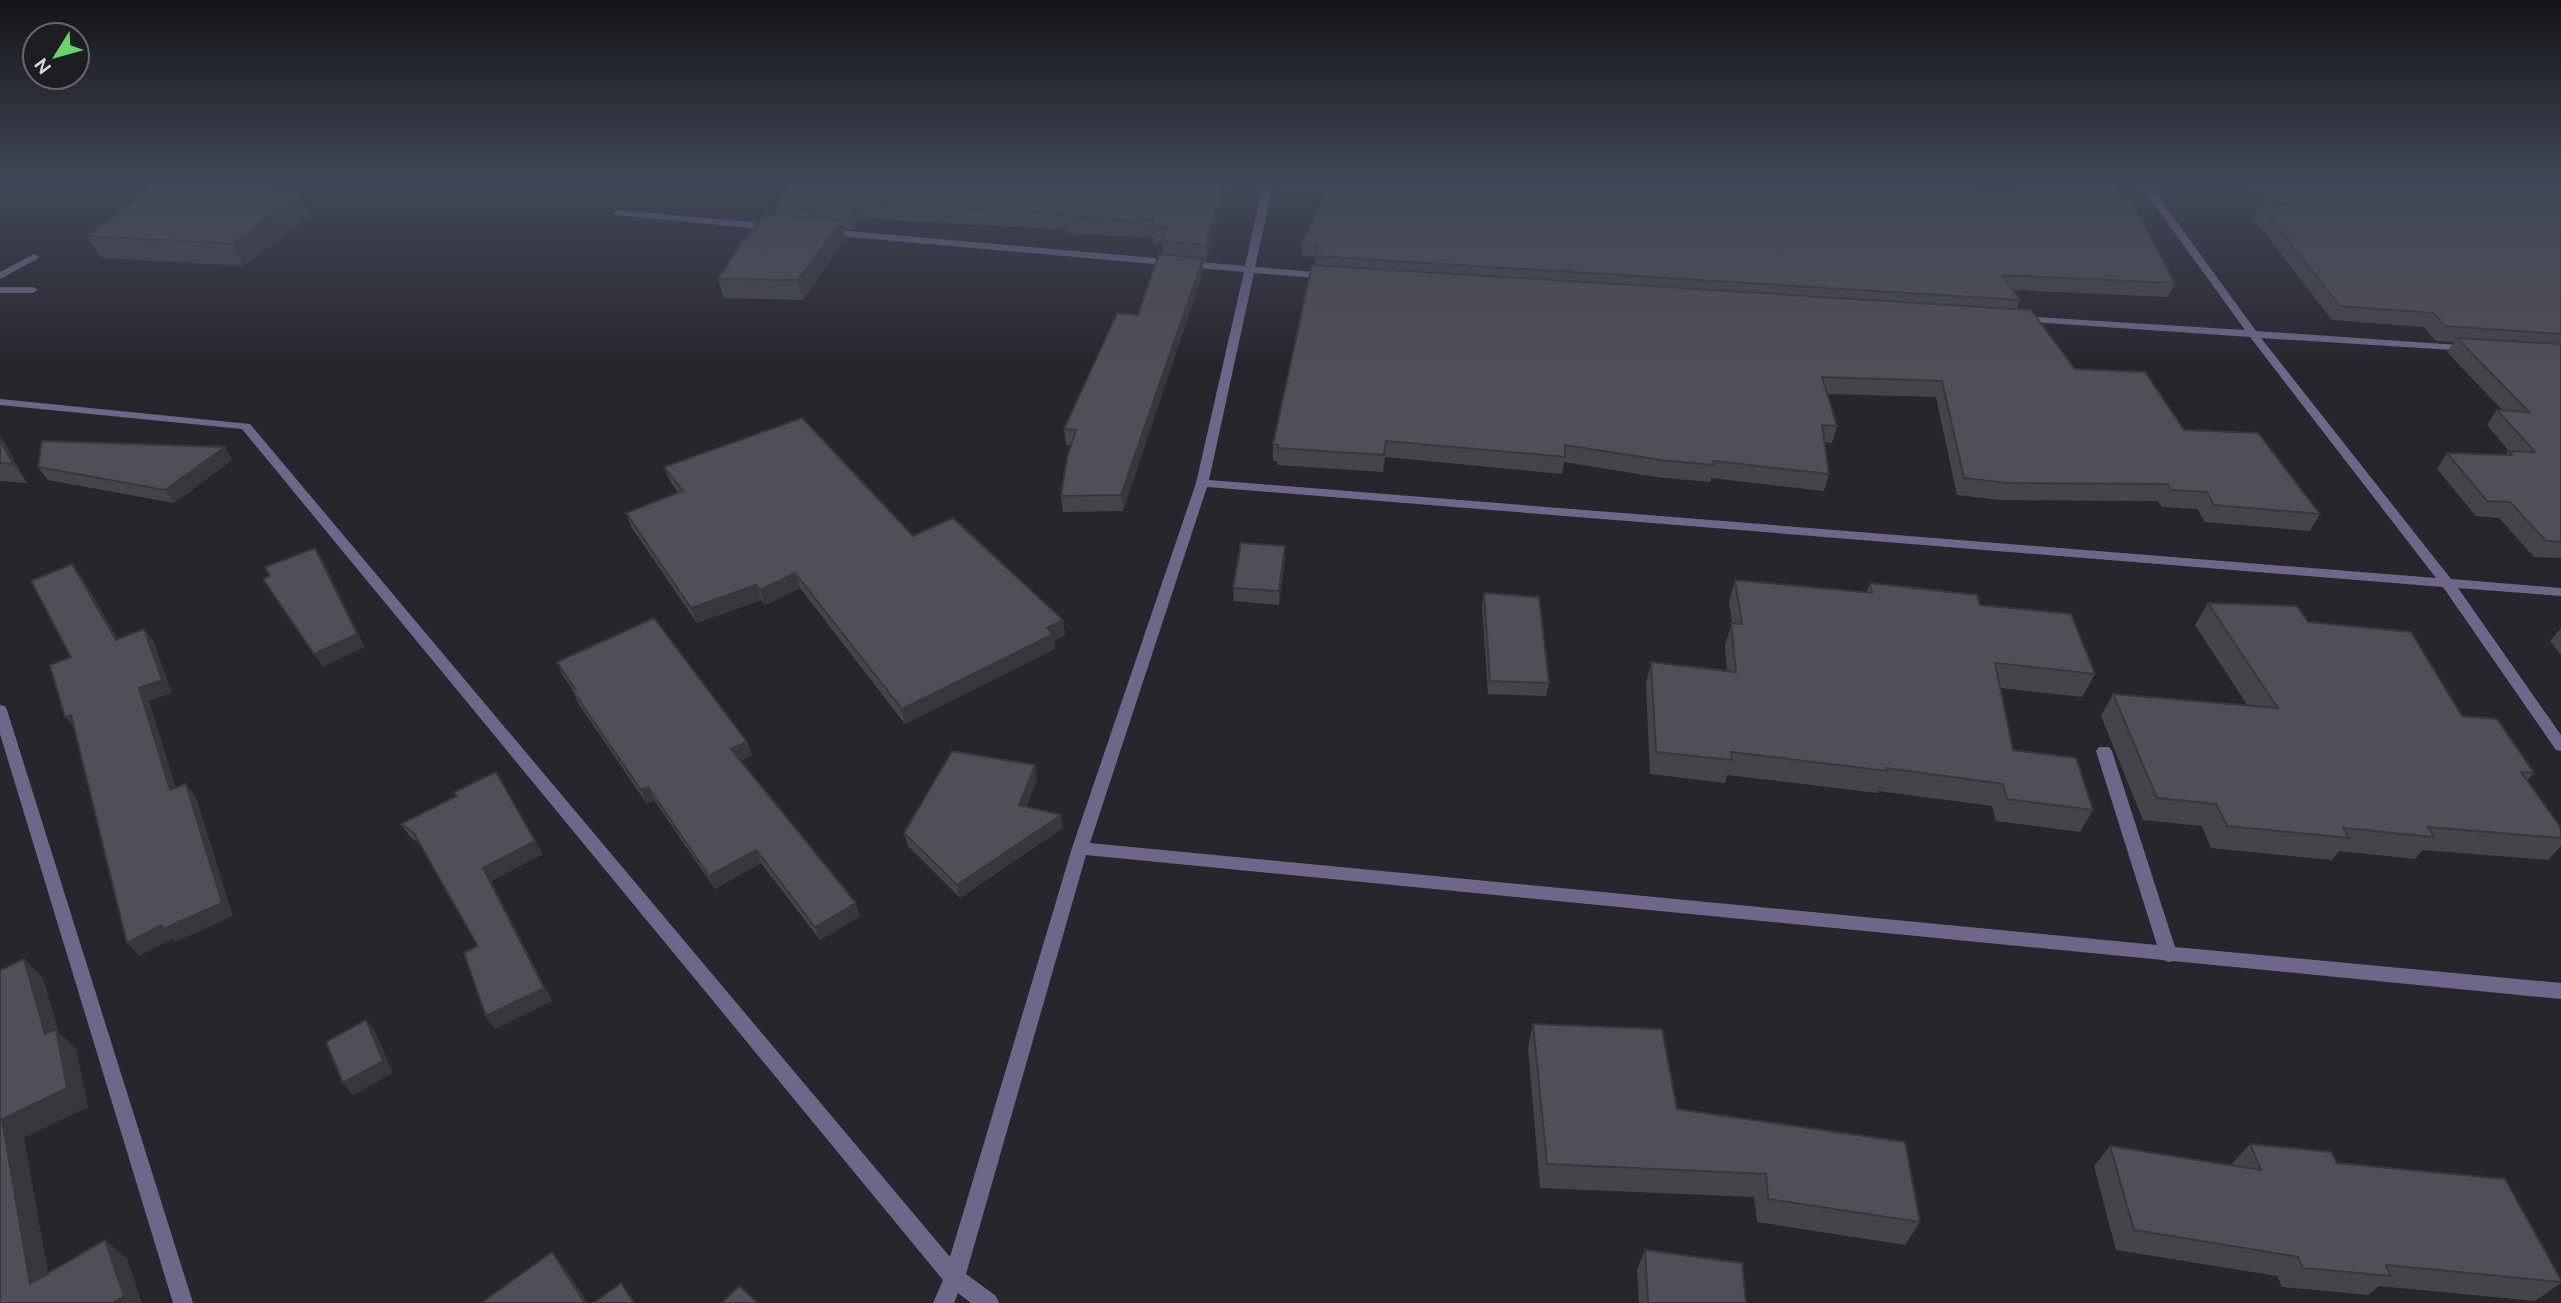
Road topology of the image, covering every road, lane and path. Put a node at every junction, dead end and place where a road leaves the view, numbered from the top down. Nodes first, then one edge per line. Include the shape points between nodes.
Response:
1 (979, 246) edge
2 (1255, 246) edge
3 (2189, 246) edge
4 (34, 257) dead end
5 (1249, 271) junction
6 (0, 276) edge
7 (1333, 276) edge
8 (0, 290) edge
9 (33, 290) dead end
10 (2015, 318) edge
11 (2252, 333) junction
12 (2480, 348) edge
13 (0, 402) edge
14 (1202, 483) junction
15 (2448, 584) junction
16 (2561, 592) edge
17 (0, 710) edge
18 (2561, 746) edge
19 (2104, 751) dead end
20 (1080, 848) junction
21 (2169, 955) junction
22 (2561, 991) edge
23 (954, 1278) junction
24 (183, 1303) edge
25 (943, 1303) edge
26 (989, 1303) edge

1 - 5 street
2 - 5 street
3 - 11 street
4 - 6 street
5 - 7 street
5 - 14 street
8 - 9 street
10 - 11 street
11 - 12 street
11 - 15 street
13 - 23 street via 246,426
14 - 15 street
14 - 20 street
15 - 16 street
15 - 18 street
17 - 24 street
19 - 21 street
20 - 21 street
20 - 23 street
21 - 22 street
23 - 25 street
23 - 26 street

